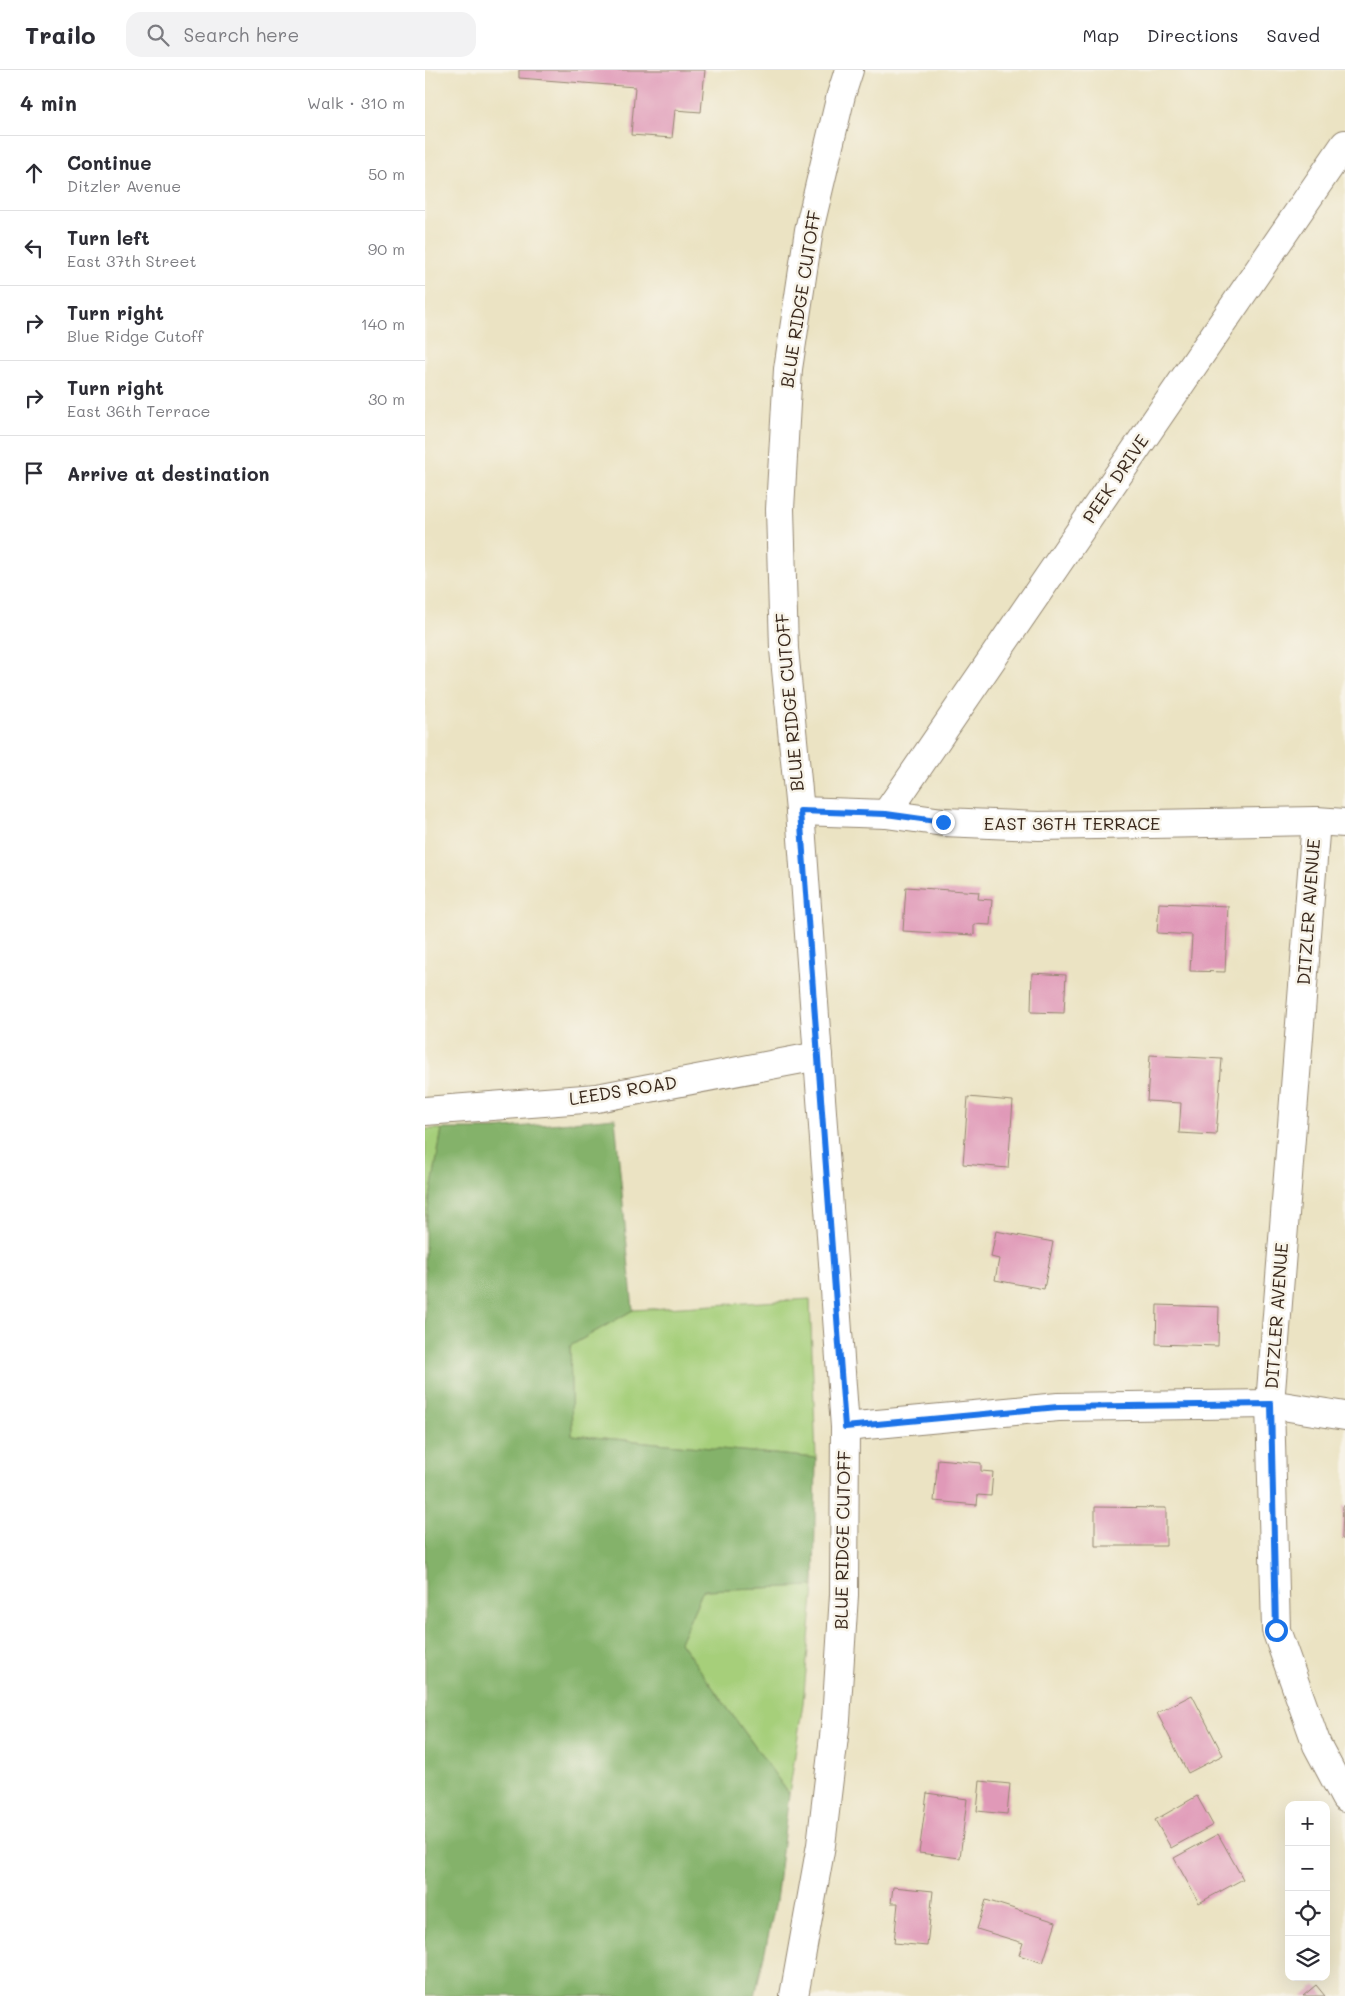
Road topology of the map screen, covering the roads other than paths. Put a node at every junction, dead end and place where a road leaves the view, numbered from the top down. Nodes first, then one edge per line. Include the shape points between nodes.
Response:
1 (849, 70) edge
2 (1345, 144) edge
3 (800, 811) junction
4 (886, 814) junction
5 (1316, 821) junction
6 (1345, 823) edge
7 (818, 1056) junction
8 (425, 1111) edge
9 (1271, 1404) junction
10 (1345, 1416) edge
11 (845, 1427) junction
12 (1345, 1798) edge
13 (794, 1996) edge

1 - 3 street, BLUE RIDGE CUTOFF via 809,230 788,369 780,509 783,649
2 - 4 street, PEEK DRIVE
3 - 4 street, EAST 36TH TERRACE
3 - 7 street, BLUE RIDGE CUTOFF
4 - 5 street, EAST 36TH TERRACE via 943,822 1039,826
5 - 6 street, EAST 36TH TERRACE
5 - 9 street, DITZLER AVENUE
7 - 8 street, LEEDS ROAD via 597,1098
7 - 11 street, BLUE RIDGE CUTOFF
9 - 10 street
9 - 11 street via 1058,1407
9 - 12 street, DITZLER AVENUE via 1276,1630 1317,1745
11 - 13 street, BLUE RIDGE CUTOFF via 844,1595 836,1720 821,1845

